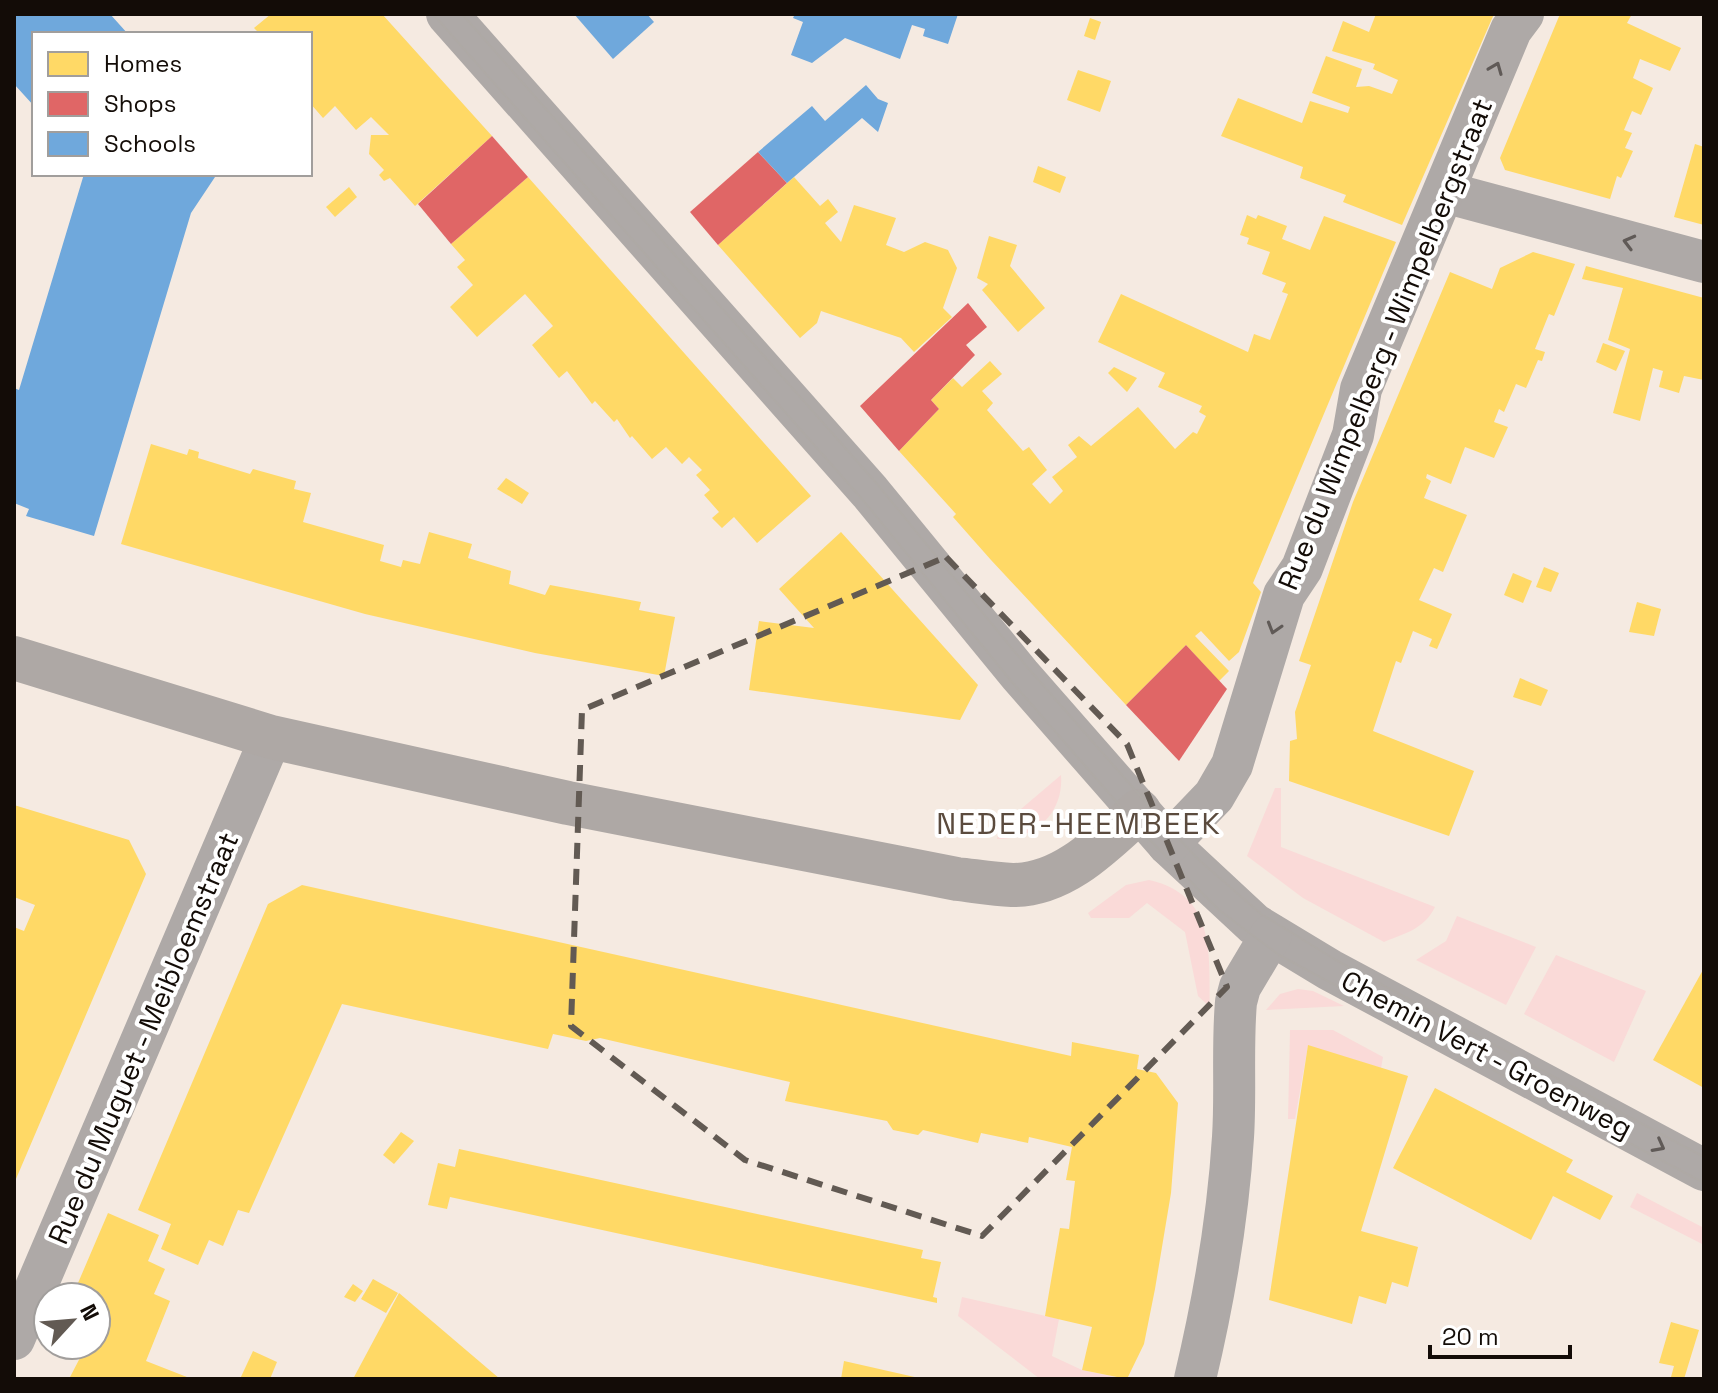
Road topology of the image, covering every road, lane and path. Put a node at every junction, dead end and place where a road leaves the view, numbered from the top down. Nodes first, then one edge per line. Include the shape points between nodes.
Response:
1 (447, 14) edge
2 (1523, 14) edge
3 (1444, 192) junction
4 (1704, 262) edge
5 (14, 658) edge
6 (271, 737) junction
7 (1139, 811) junction
8 (1168, 844) junction
9 (1271, 935) junction
10 (1704, 1170) edge
11 (14, 1339) edge
12 (1195, 1379) edge

1 - 7 street, Chemin Vert - Groenweg via 870,492
3 -> 2 street, Rue du Wimpelberg - Wimpelbergstraat via 1511,30
4 -> 3 street
3 -> 8 street, Rue du Wimpelberg - Wimpelbergstraat via 1361,389 1353,435 1302,568 1284,595 1232,765 1214,796
5 - 6 street
6 - 7 street via 568,803 957,879 1014,885 1064,871
6 - 11 street, Rue du Muguet - Meibloemstraat
7 - 8 street, Chemin Vert - Groenweg
8 - 9 street, Chemin Vert - Groenweg via 1226,901
9 -> 10 street, Chemin Vert - Groenweg
9 - 12 street via 1236,1002 1227,1209

